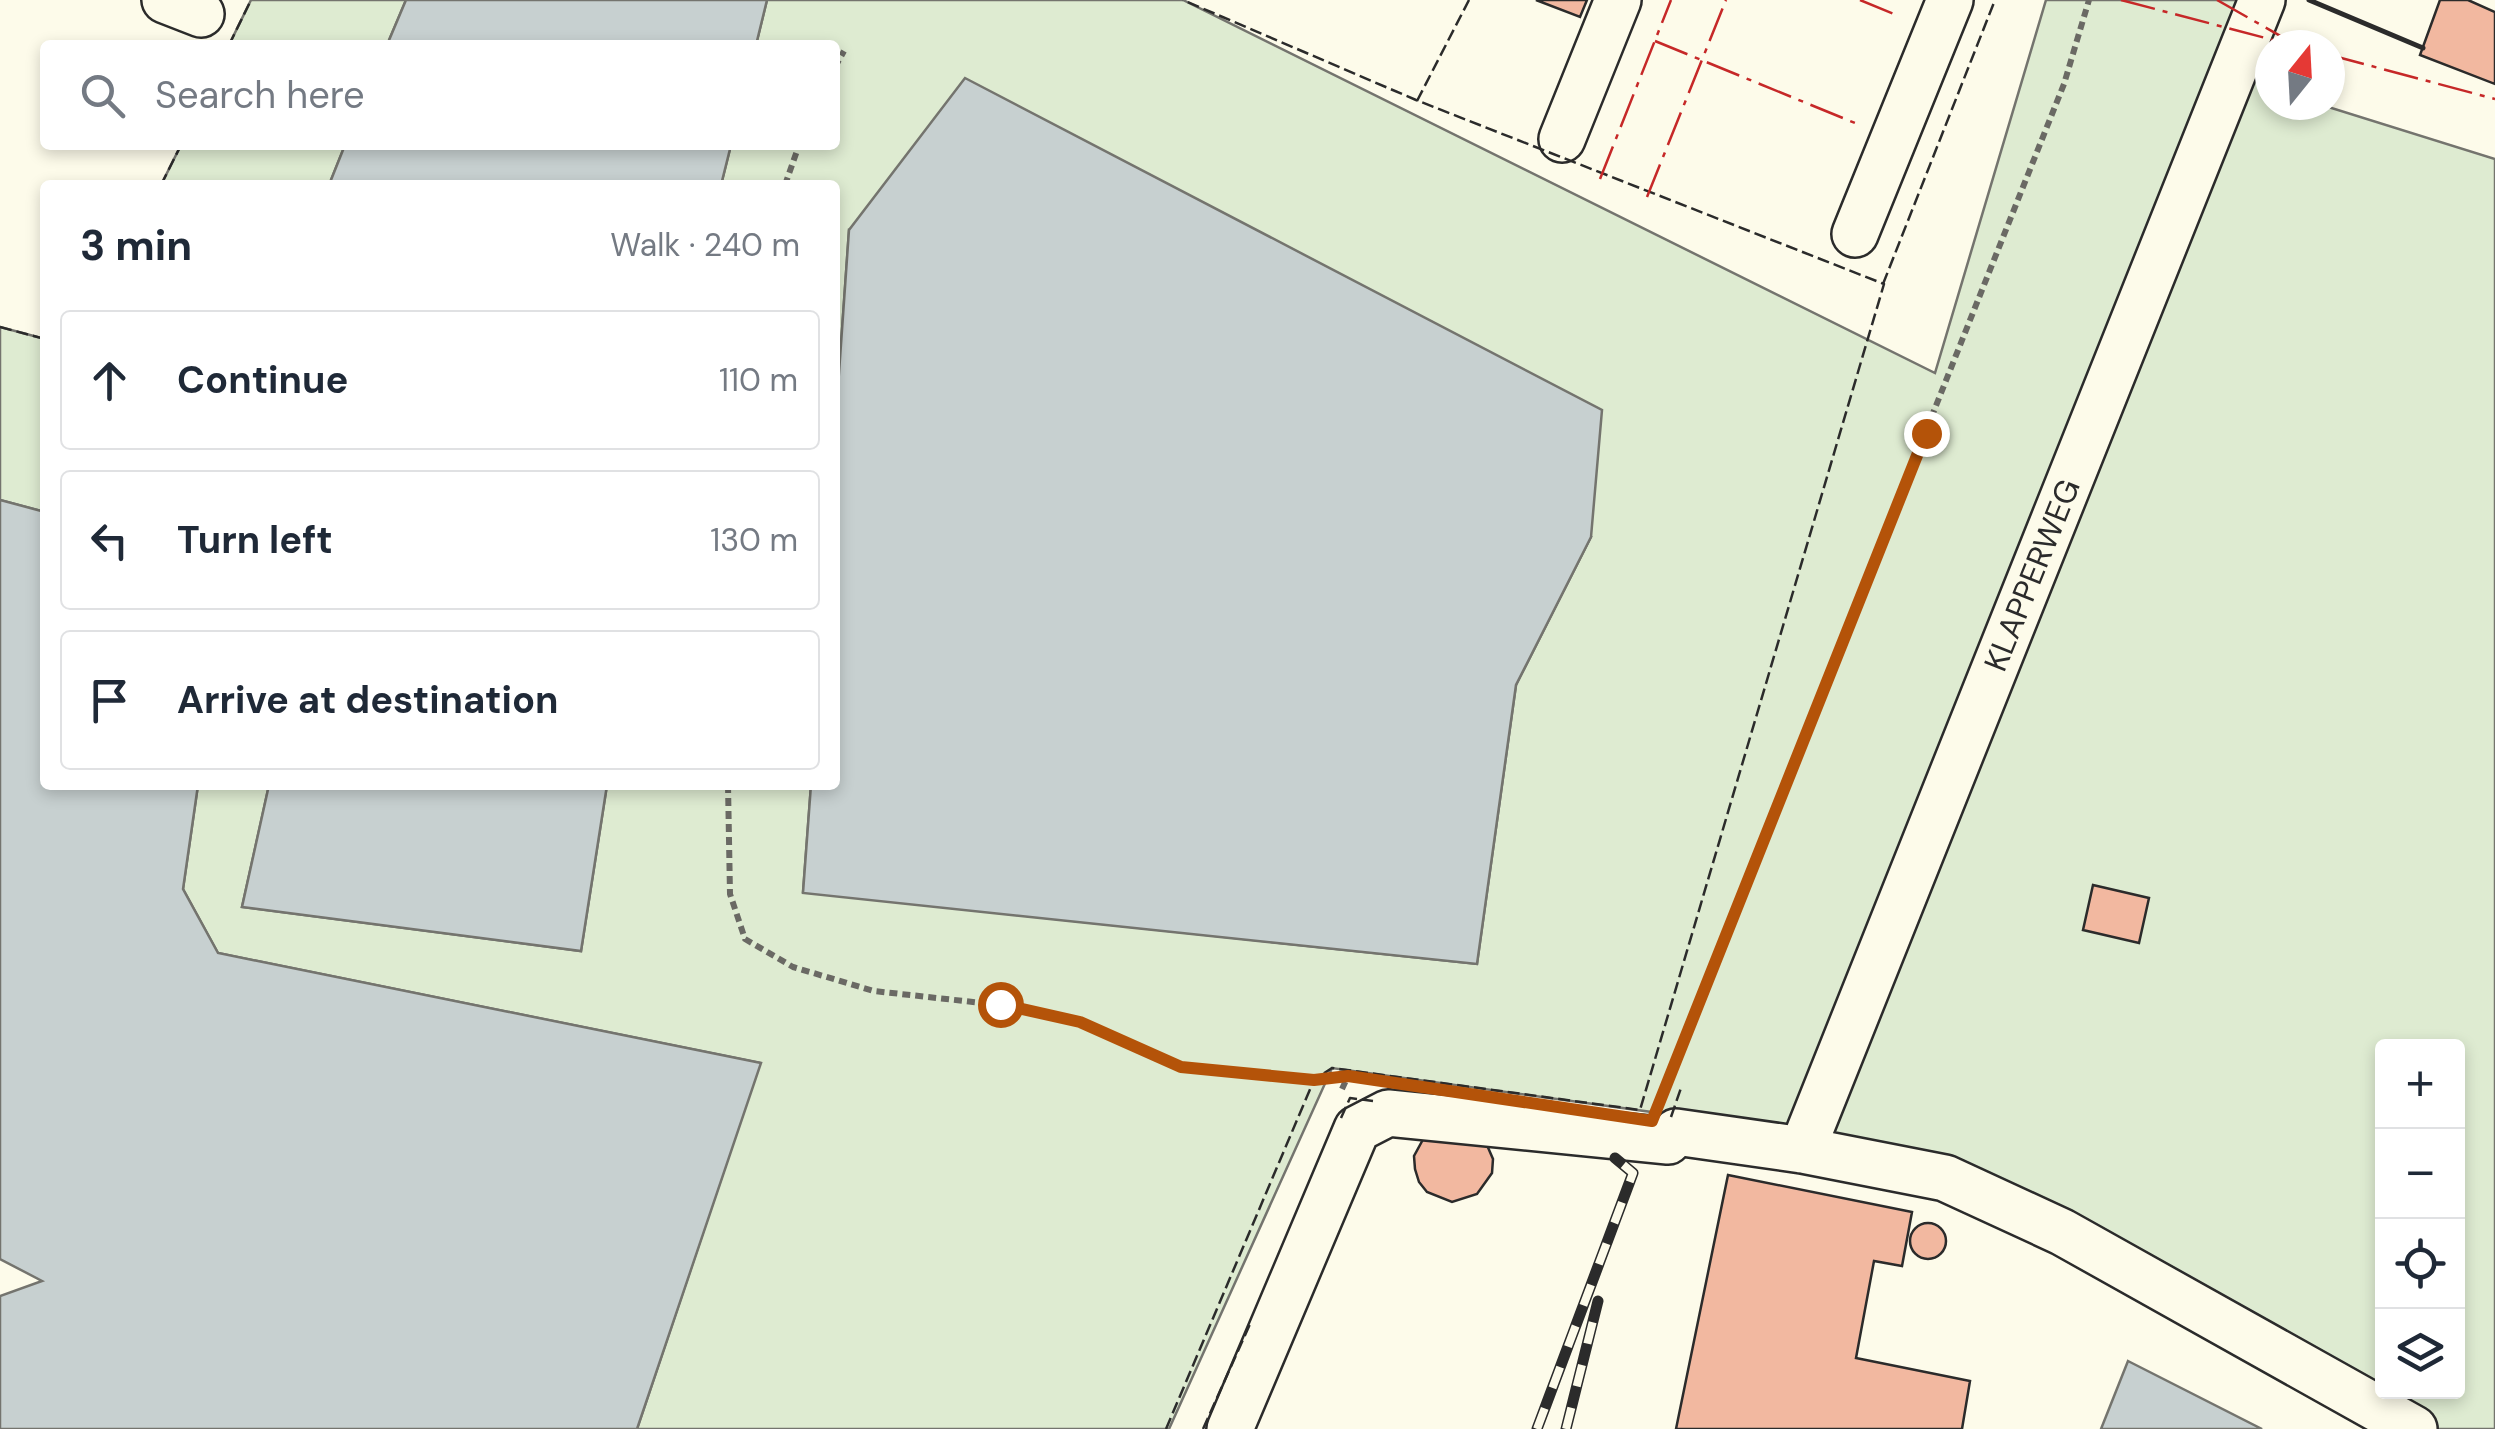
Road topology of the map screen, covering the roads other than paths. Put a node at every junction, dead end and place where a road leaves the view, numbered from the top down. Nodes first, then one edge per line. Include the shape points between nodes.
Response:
1 (1618, 0) edge
2 (1950, 0) edge
3 (2262, 0) edge
4 (1562, 139) dead end
5 (1855, 234) dead end
6 (1802, 1150) junction
7 (1230, 1429) edge
8 (2414, 1429) edge

1 - 4 lane
2 - 5 lane
3 - 6 lane, KLAPPERWEG
6 - 7 lane via 1676,1132 1668,1141 1388,1114 1357,1130
6 - 8 lane via 1945,1178 2062,1232

